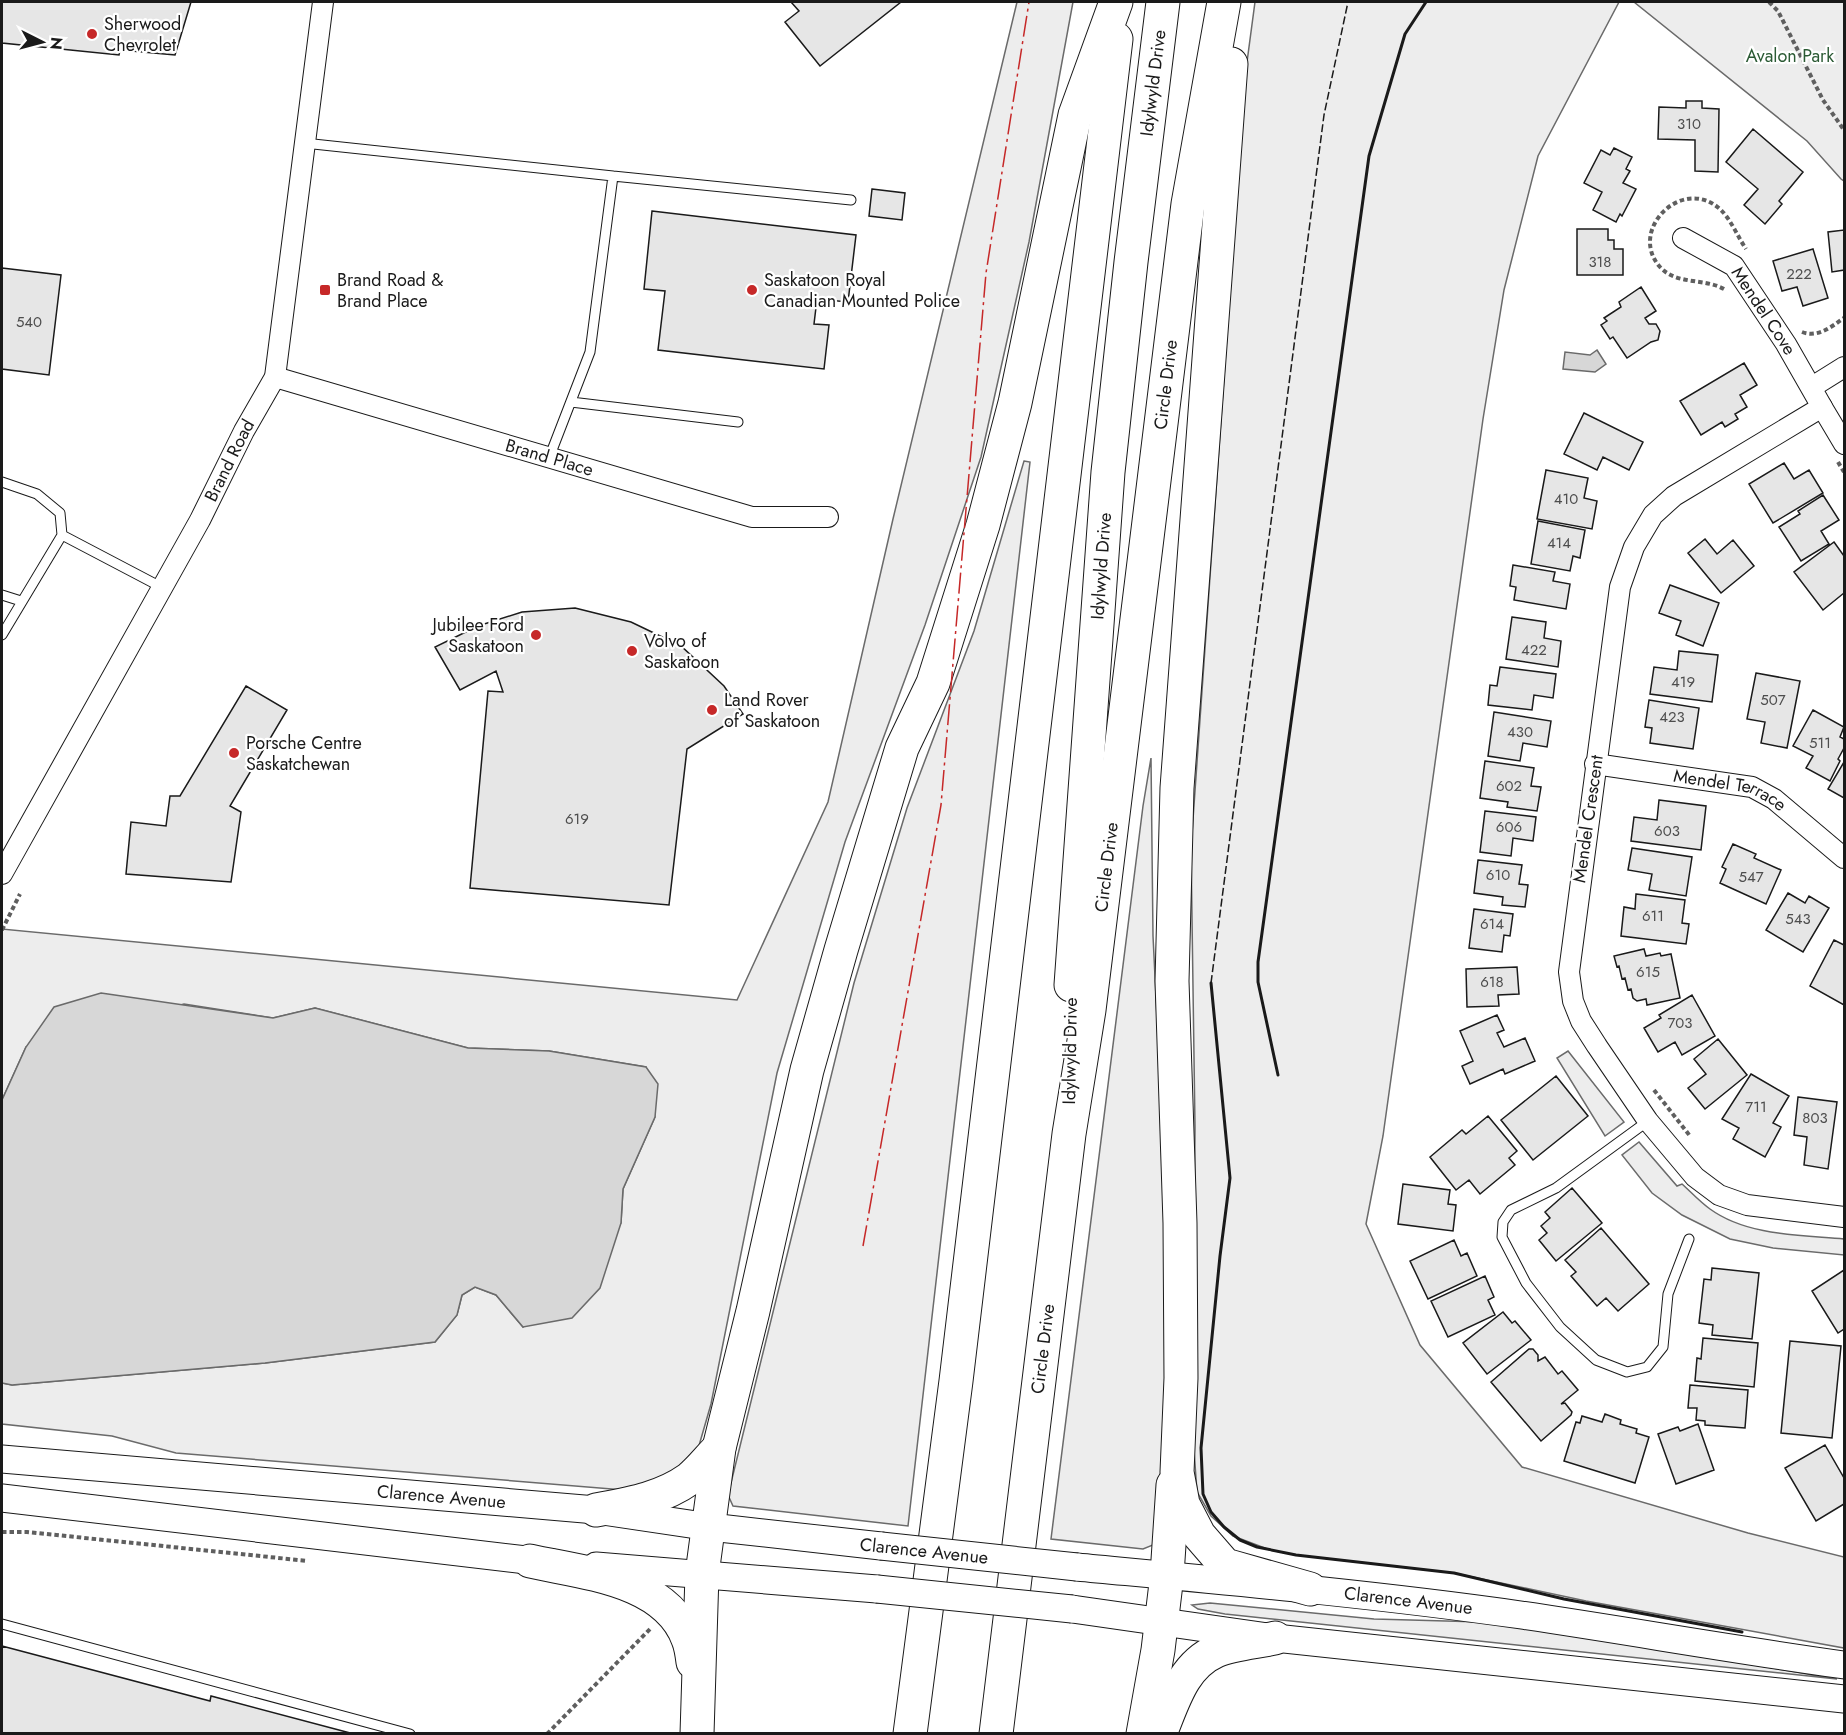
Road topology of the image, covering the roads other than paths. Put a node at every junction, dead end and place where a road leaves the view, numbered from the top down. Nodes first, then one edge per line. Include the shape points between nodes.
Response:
1 (323, 2) edge
2 (1116, 2) edge
3 (1121, 2) edge
4 (1163, 2) edge
5 (1224, 2) edge
6 (1235, 2) edge
7 (304, 143) junction
8 (613, 176) junction
9 (851, 200) dead end
10 (1683, 238) dead end
11 (1845, 367) edge
12 (275, 377) junction
13 (1812, 387) junction
14 (571, 402) junction
15 (1822, 407) junction
16 (738, 422) dead end
17 (1839, 450) edge
18 (549, 458) junction
19 (2, 482) edge
20 (828, 517) dead end
21 (62, 535) junction
22 (163, 588) junction
23 (2, 595) edge
24 (21, 602) junction
25 (2, 635) edge
26 (1595, 764) junction
27 (1845, 858) edge
28 (2, 874) edge
29 (1648, 1121) junction
30 (1069, 1134) junction
31 (1845, 1218) edge
32 (1689, 1239) dead end
33 (1181, 1378) junction
34 (719, 1448) junction
35 (2, 1459) edge
36 (5, 1500) edge
37 (596, 1510) junction
38 (710, 1527) junction
39 (530, 1561) junction
40 (702, 1574) junction
41 (1167, 1575) junction
42 (1310, 1589) junction
43 (1161, 1622) junction
44 (2, 1624) edge
45 (1275, 1638) junction
46 (1845, 1665) edge
47 (698, 1684) junction
48 (1845, 1699) edge
49 (410, 1734) edge
50 (697, 1734) edge
51 (910, 1734) edge
52 (996, 1734) edge
53 (1143, 1734) edge
54 (1160, 1734) edge

1 - 7 street, Brand Road
2 - 34 highway via 1075,115 1015,403 983,525 933,683 902,748 816,1038
3 - 51 highway
4 - 30 highway, Idylwyld Drive via 1108,472 1070,1009
5 - 30 highway, Circle Drive via 1188,204 1091,998
6 - 33 highway via 1177,788 1172,981
7 - 8 lane
7 - 12 street, Brand Road
8 - 9 lane
8 - 14 lane via 590,352
10 - 13 street, Mendel Cove via 1734,266
11 - 13 street
12 - 18 street, Brand Place
12 - 22 street, Brand Road
13 - 15 street, Mendel Cove
14 - 16 lane
14 - 18 lane
15 - 17 street
15 - 26 street, Mendel Crescent via 1674,496 1653,515 1634,547 1620,587
18 - 20 street, Brand Place via 752,517
19 - 21 lane via 37,494 60,513
21 - 22 lane
21 - 24 lane
22 - 28 street, Brand Road
23 - 24 lane
24 - 25 lane
26 - 27 street, Mendel Terrace via 1752,787 1774,799
26 - 29 street, Mendel Crescent via 1569,972 1573,1001 1581,1021
29 - 31 street, Mendel Crescent via 1695,1177 1719,1195 1747,1205
29 - 32 lane via 1556,1188 1511,1210 1503,1222 1502,1237 1526,1283 1560,1327 1596,1359 1628,1372 1647,1367 1663,1347 1668,1294
30 - 52 highway, Circle Drive
33 - 41 highway
33 - 42 highway via 1178,1472 1183,1504 1199,1535 1225,1565
34 - 37 highway via 690,1478 661,1495
34 - 38 highway
35 - 37 main road, Clarence Avenue
36 - 39 main road
37 - 38 main road, Clarence Avenue
38 - 40 highway
38 - 41 main road, Clarence Avenue, bridge
39 - 40 main road
39 - 47 highway via 612,1579 651,1594 670,1610 688,1638
40 - 43 main road, bridge via 1072,1609
40 - 47 highway
41 - 42 main road, Clarence Avenue
41 - 43 highway
42 - 46 main road, Clarence Avenue via 1520,1615
43 - 45 main road
43 - 53 highway
44 - 49 lane
45 - 48 main road
45 - 54 highway via 1216,1651 1194,1666 1182,1682
47 - 50 highway

